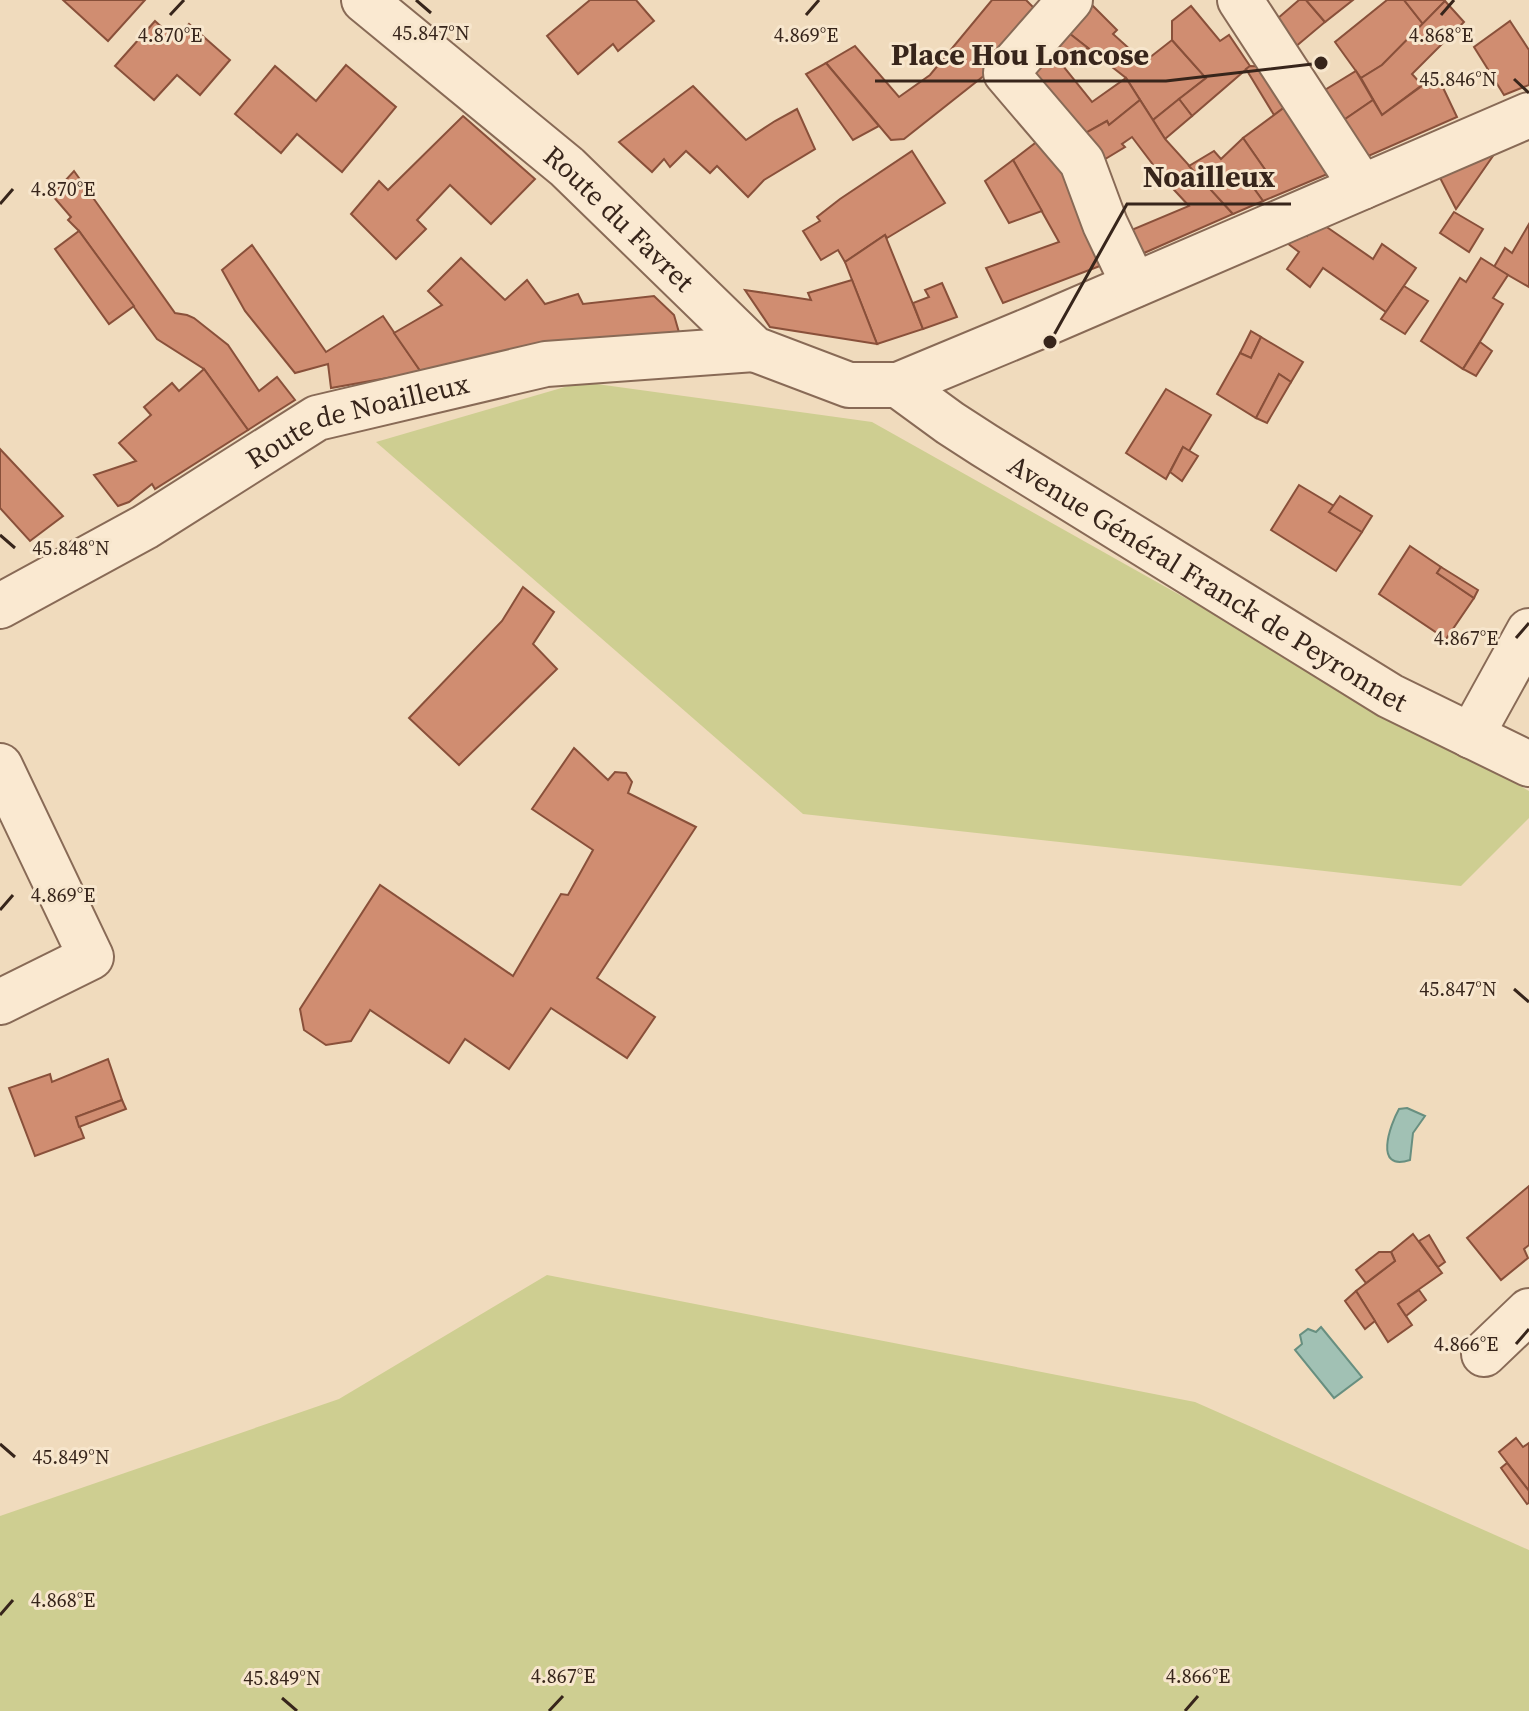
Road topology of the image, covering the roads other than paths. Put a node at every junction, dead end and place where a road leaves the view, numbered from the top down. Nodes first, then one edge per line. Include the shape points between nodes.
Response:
1 (364, 0) edge
2 (1070, 0) edge
3 (1240, 0) edge
4 (1529, 115) edge
5 (1362, 187) junction
6 (1134, 285) junction
7 (754, 349) junction
8 (898, 385) junction
9 (0, 606) edge
10 (1529, 631) edge
11 (1471, 736) junction
12 (1529, 764) edge
13 (0, 766) edge
14 (0, 1002) edge
15 (1529, 1311) edge
16 (1484, 1354) dead end

1 - 7 street, Route du Favret via 567,167
2 - 6 street via 1006,73 1082,162
3 - 5 street
4 - 5 street
5 - 6 street
6 - 8 street
7 - 8 street, Route du Favret via 849,385
7 - 9 street, Route de Noailleux via 546,364 317,418 145,527
8 - 11 street, Avenue Général Franck de Peyronnet via 973,438 1390,696
10 - 11 street
11 - 12 street, Avenue Général Franck de Peyronnet
13 - 14 street via 91,957
15 - 16 street

